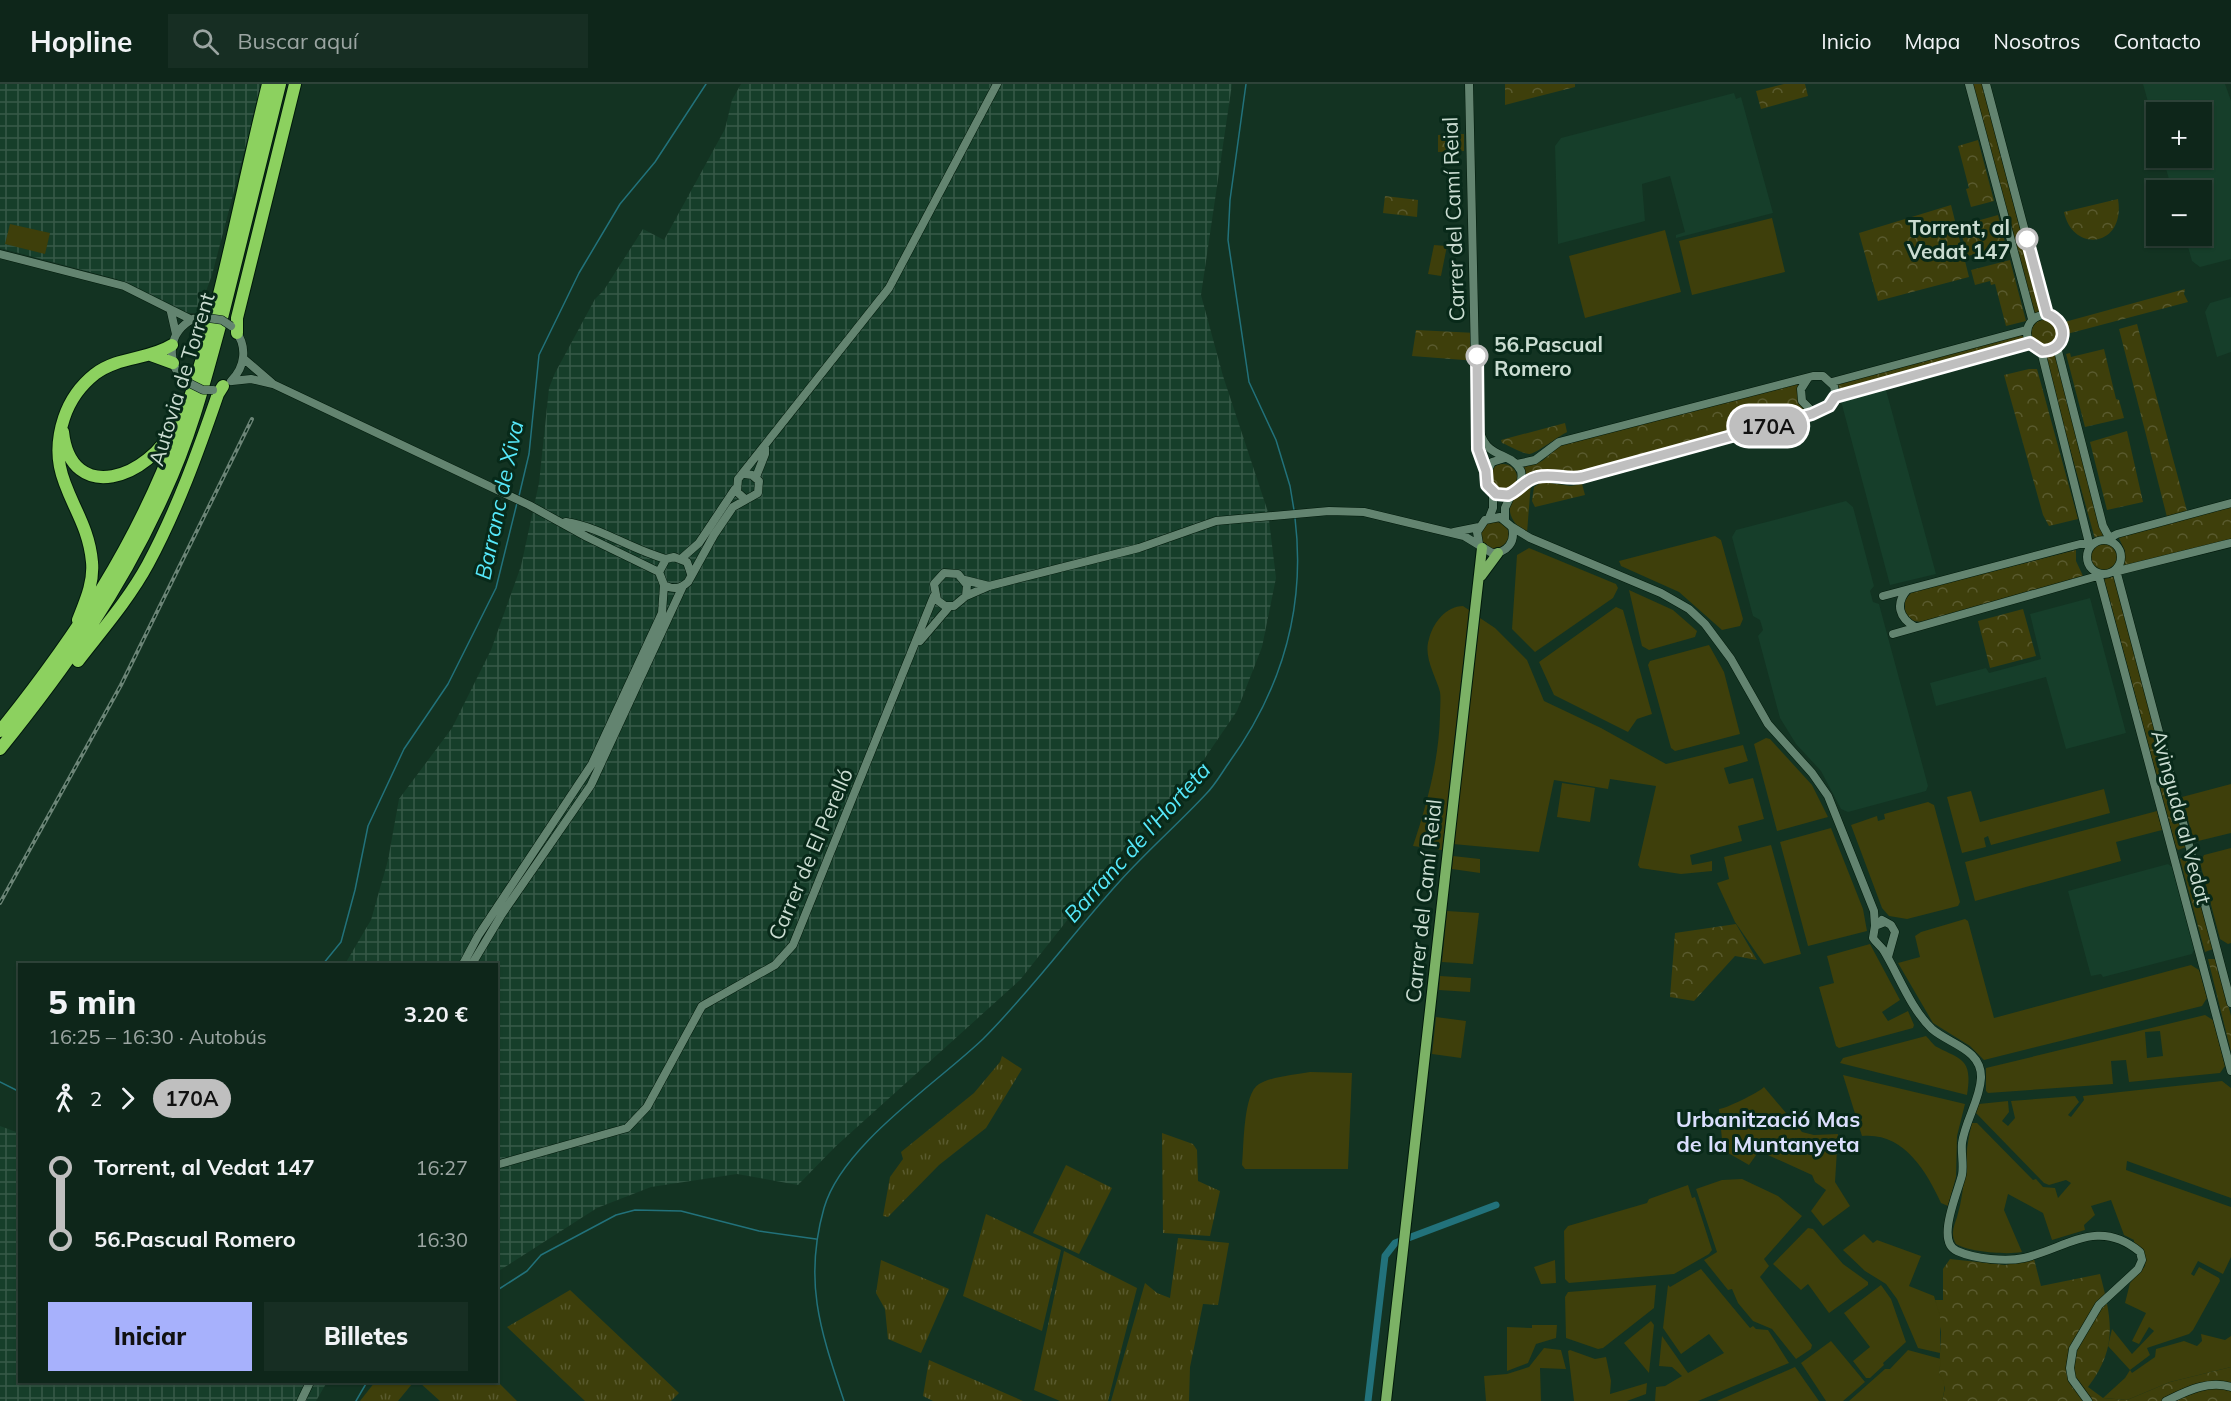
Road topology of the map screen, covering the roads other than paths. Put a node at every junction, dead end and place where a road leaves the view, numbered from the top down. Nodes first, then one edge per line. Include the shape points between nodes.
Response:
1 (268, 84) edge
2 (280, 84) edge
3 (295, 84) edge
4 (997, 84) edge
5 (1469, 84) edge
6 (1969, 84) edge
7 (1986, 84) edge
8 (242, 188) junction
9 (0, 254) edge
10 (171, 312) junction
11 (2047, 314) junction
12 (2032, 319) junction
13 (192, 320) junction
14 (234, 329) junction
15 (2026, 330) junction
16 (174, 340) junction
17 (2030, 343) junction
18 (2057, 347) junction
19 (2042, 351) junction
20 (151, 355) junction
21 (244, 359) junction
22 (173, 363) junction
23 (1810, 377) junction
24 (1832, 382) junction
25 (273, 384) junction
26 (223, 386) junction
27 (1835, 397) junction
28 (1819, 411) junction
29 (62, 423) junction
30 (1478, 425) junction
31 (765, 447) junction
32 (1505, 458) junction
33 (1517, 464) junction
34 (1486, 471) junction
35 (745, 474) junction
36 (756, 477) junction
37 (1521, 483) junction
38 (735, 489) junction
39 (1492, 492) junction
40 (1512, 493) junction
41 (745, 499) junction
42 (2231, 503) edge
43 (1489, 518) junction
44 (1504, 519) junction
45 (562, 521) junction
46 (1479, 526) junction
47 (1512, 527) junction
48 (1451, 533) junction
49 (1529, 538) junction
50 (2108, 540) junction
51 (1512, 542) junction
52 (2231, 543) edge
53 (2091, 544) junction
54 (1480, 546) junction
55 (1498, 553) junction
56 (682, 558) junction
57 (666, 559) junction
58 (2115, 571) junction
59 (658, 572) junction
60 (691, 574) junction
61 (2100, 575) junction
62 (1479, 578) junction
63 (965, 580) junction
64 (664, 585) junction
65 (989, 586) junction
66 (682, 588) junction
67 (1907, 590) junction
68 (934, 596) junction
69 (966, 596) junction
70 (1883, 596) dead end
71 (950, 607) junction
72 (1915, 627) junction
73 (1893, 633) dead end
74 (914, 650) junction
75 (0, 721) edge
76 (0, 731) edge
77 (0, 749) edge
78 (0, 758) edge
79 (1874, 911) junction
80 (1885, 922) junction
81 (1875, 926) junction
82 (1891, 942) junction
83 (1879, 944) junction
84 (1888, 959) junction
85 (464, 963) edge
86 (473, 963) edge
87 (2231, 1003) edge
88 (2231, 1071) edge
89 (498, 1164) edge
90 (310, 1383) edge
91 (2231, 1387) edge
92 (301, 1401) edge
93 (1386, 1401) edge
94 (2088, 1401) edge
95 (2166, 1401) edge

1 - 8 highway, Autovia de Torrent
2 - 77 highway, Autovia de Torrent via 206,379 165,493 103,611 62,672
3 - 14 highway
4 - 31 street via 889,288
5 - 30 street, Carrer del Camí Reial
6 - 12 street
7 - 11 street
8 - 29 highway via 184,396 173,429 157,454 138,469 100,477 82,470 71,459
8 - 76 highway, Autovia de Torrent via 196,376 155,488 94,606
9 - 10 street via 110,281
10 - 13 street
10 - 16 street
11 - 12 street
11 - 18 street via 2060,321 2063,328
12 - 15 street
13 - 14 street, bridge via 222,320
13 - 16 street
14 - 21 street via 242,341
15 - 17 street
15 - 24 street
16 - 20 highway
16 - 22 street
17 - 19 street
17 - 27 street
18 - 19 street
18 - 50 street
19 - 53 street
20 - 22 highway
20 - 29 highway via 121,360 94,375 72,399
21 - 25 street
21 - 26 street
22 - 26 street, bridge via 185,381 203,390
23 - 24 street via 1823,376
23 - 28 street via 1804,381 1800,395 1806,406
23 - 33 street via 1559,442 1535,460
24 - 27 street
25 - 26 street via 251,379
25 - 45 street
26 - 78 highway via 179,499 147,565 113,617
27 - 28 street
28 - 37 street via 1582,477 1539,476
29 - 75 highway via 57,442 58,466 88,537 92,564 89,594 78,621
30 - 32 street, Carrer del Camí Reial via 1487,447
30 - 34 street, Carrer del Camí Reial via 1478,449
31 - 35 street
31 - 36 street
32 - 33 street
32 - 34 street via 1492,462
33 - 37 street
34 - 39 street
35 - 36 street
35 - 38 street via 738,479
36 - 41 street via 760,484 758,493
37 - 40 street
38 - 41 street
38 - 56 street via 699,543
39 - 40 street
39 - 43 street
40 - 44 street
41 - 60 street via 726,516
42 - 50 street
43 - 44 street
43 - 46 street
44 - 47 street
45 - 57 street
45 - 59 street
46 - 48 street
46 - 54 street
47 - 49 street
47 - 51 street
48 - 54 street
48 - 65 street via 1364,512 1257,516 1216,521 1078,565
49 - 51 street
49 - 79 street via 1661,592 1705,624 1731,659 1768,724 1828,796
50 - 53 street
50 - 58 street via 2121,554
51 - 55 street
52 - 58 street
53 - 61 street via 2087,562
53 - 67 street
54 - 55 street
54 - 62 main road, Carrer del Camí Reial
55 - 62 main road, Carrer del Camí Reial
56 - 57 street
56 - 60 street
57 - 59 street
58 - 61 street
58 - 87 street, Avinguda al Vedat
59 - 64 street
60 - 66 street
61 - 72 street
61 - 88 street, Avinguda al Vedat
62 - 93 main road, Carrer del Camí Reial
63 - 65 street
63 - 68 street via 953,572 941,575 934,584
63 - 69 street
64 - 66 street
64 - 85 street via 662,613 592,764
65 - 69 street
66 - 86 street via 600,768
67 - 70 street
67 - 72 street via 1900,609 1902,618
68 - 71 street via 940,604
68 - 74 street, Carrer de El Perelló
69 - 71 street
71 - 74 street, Carrer de El Perelló
72 - 73 street
74 - 89 street, Carrer de El Perelló via 822,877 785,957 702,1006 647,1107 633,1124
79 - 80 street
79 - 81 street
80 - 81 street
80 - 82 street via 1895,932
81 - 83 street via 1873,938
82 - 83 street
82 - 84 street
83 - 84 street
84 - 94 street via 1930,1026 1972,1055 1980,1067 1979,1086 1962,1144 1962,1173 1947,1232 1950,1246 1968,1254 2017,1259 2082,1237 2102,1235 2140,1252 2138,1269 2099,1305 2073,1349 2072,1379
90 - 92 street
91 - 95 street via 2194,1388

